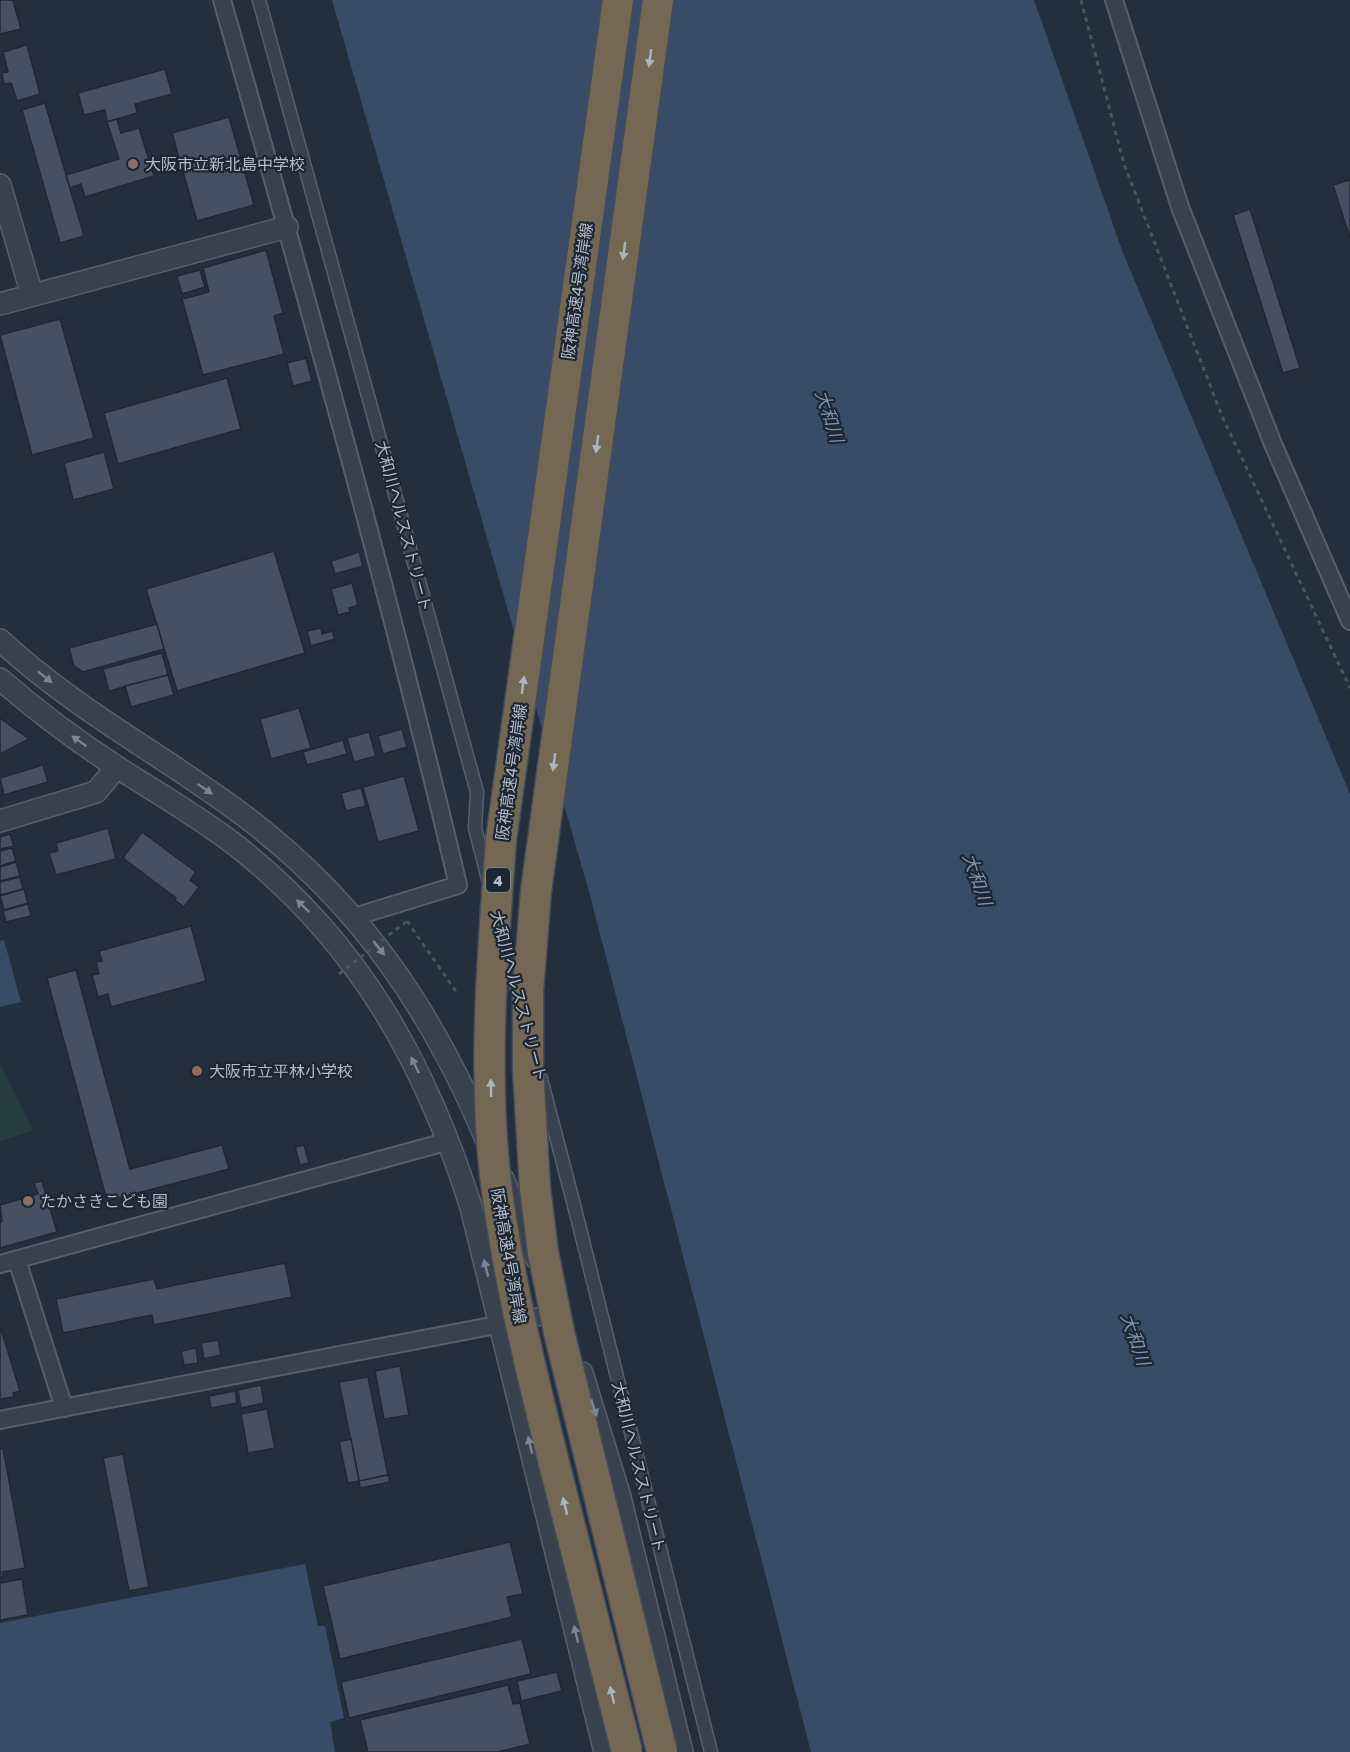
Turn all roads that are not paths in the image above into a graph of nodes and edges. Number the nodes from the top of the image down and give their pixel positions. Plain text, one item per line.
1 (222, 0) edge
2 (259, 0) edge
3 (618, 0) edge
4 (658, 0) edge
5 (1114, 0) edge
6 (0, 185) edge
7 (287, 227) junction
8 (32, 295) junction
9 (0, 304) edge
10 (1350, 621) edge
11 (0, 639) edge
12 (0, 679) edge
13 (117, 767) junction
14 (0, 821) edge
15 (354, 917) junction
16 (449, 1141) junction
17 (17, 1260) junction
18 (0, 1264) edge
19 (560, 1312) junction
20 (500, 1325) junction
21 (64, 1408) junction
22 (0, 1420) edge
23 (605, 1752) edge
24 (627, 1752) edge
25 (662, 1752) edge
26 (682, 1752) edge
27 (711, 1752) edge

1 - 7 street
2 - 27 street, 大和川ヘルスストリート
24 -> 3 highway, 阪神高速4号湾岸線 / 4, bridge
4 -> 25 highway, bridge
5 - 10 street
6 - 8 street
7 - 8 street
7 - 15 street
8 - 9 street
11 -> 15 street
13 -> 12 street
13 - 14 street
16 -> 13 street
15 -> 19 street
16 - 17 street
20 -> 16 street
17 - 18 street
17 - 21 street
19 - 20 street
19 -> 26 street
20 - 21 street
23 -> 20 street
21 - 22 street

